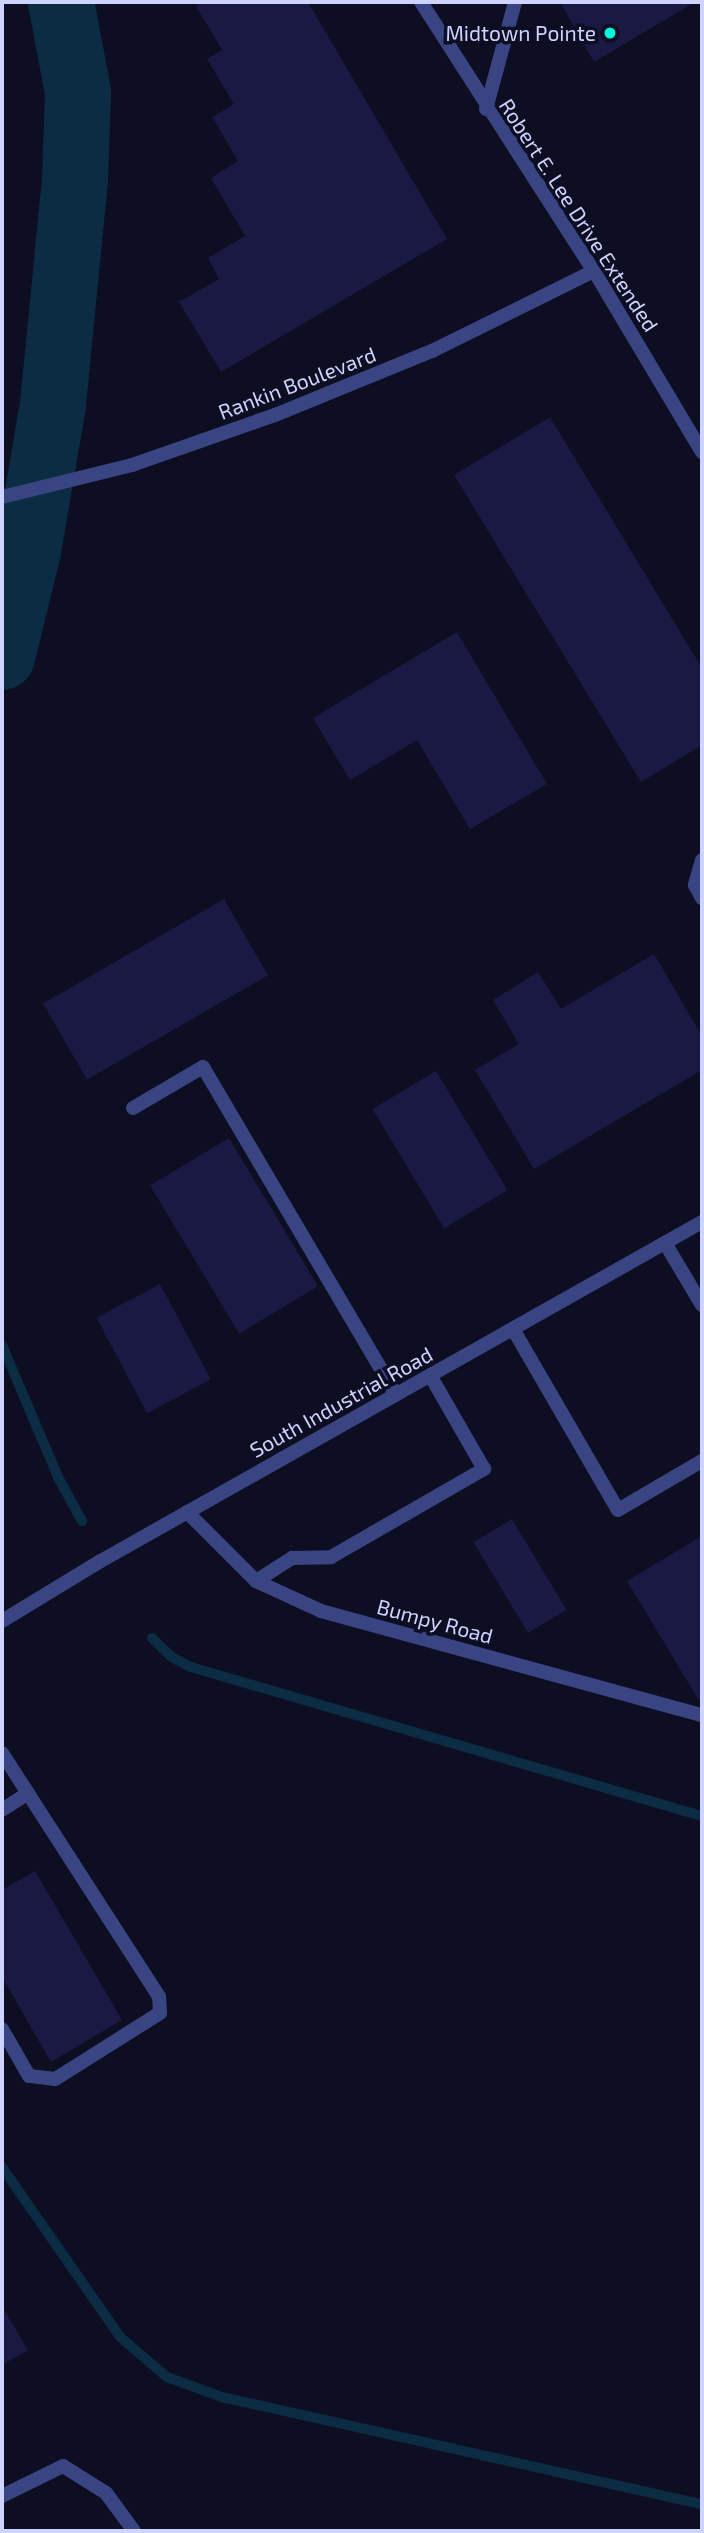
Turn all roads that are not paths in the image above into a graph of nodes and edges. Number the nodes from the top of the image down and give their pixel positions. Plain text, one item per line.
1 (421, 2) edge
2 (515, 2) edge
3 (486, 109) junction
4 (594, 271) junction
5 (702, 452) edge
6 (2, 497) edge
7 (702, 860) edge
8 (702, 898) edge
9 (133, 1108) dead end
10 (702, 1222) edge
11 (666, 1243) junction
12 (702, 1305) edge
13 (513, 1329) junction
14 (430, 1376) junction
15 (396, 1394) junction
16 (702, 1461) edge
17 (187, 1512) junction
18 (256, 1581) junction
19 (2, 1622) edge
20 (702, 1715) edge
21 (2, 1753) edge
22 (28, 1793) junction
23 (2, 1810) edge
24 (2, 2029) edge
25 (2, 2496) edge
26 (134, 2531) edge

1 - 3 street, Robert E. Lee Drive Extended
2 - 3 street
3 - 4 street, Robert E. Lee Drive Extended
4 - 5 street, Robert E. Lee Drive Extended
4 - 6 street, Rankin Boulevard
7 - 8 street
9 - 15 street
10 - 11 street, South Industrial Road
11 - 12 street
11 - 13 street, South Industrial Road
13 - 14 street, South Industrial Road
13 - 16 street
14 - 15 street, South Industrial Road
14 - 18 street
15 - 17 street, South Industrial Road
17 - 18 street, Bumpy Road
17 - 19 street, South Industrial Road
18 - 20 street, Bumpy Road
21 - 22 street
22 - 23 street
22 - 24 street
25 - 26 street

